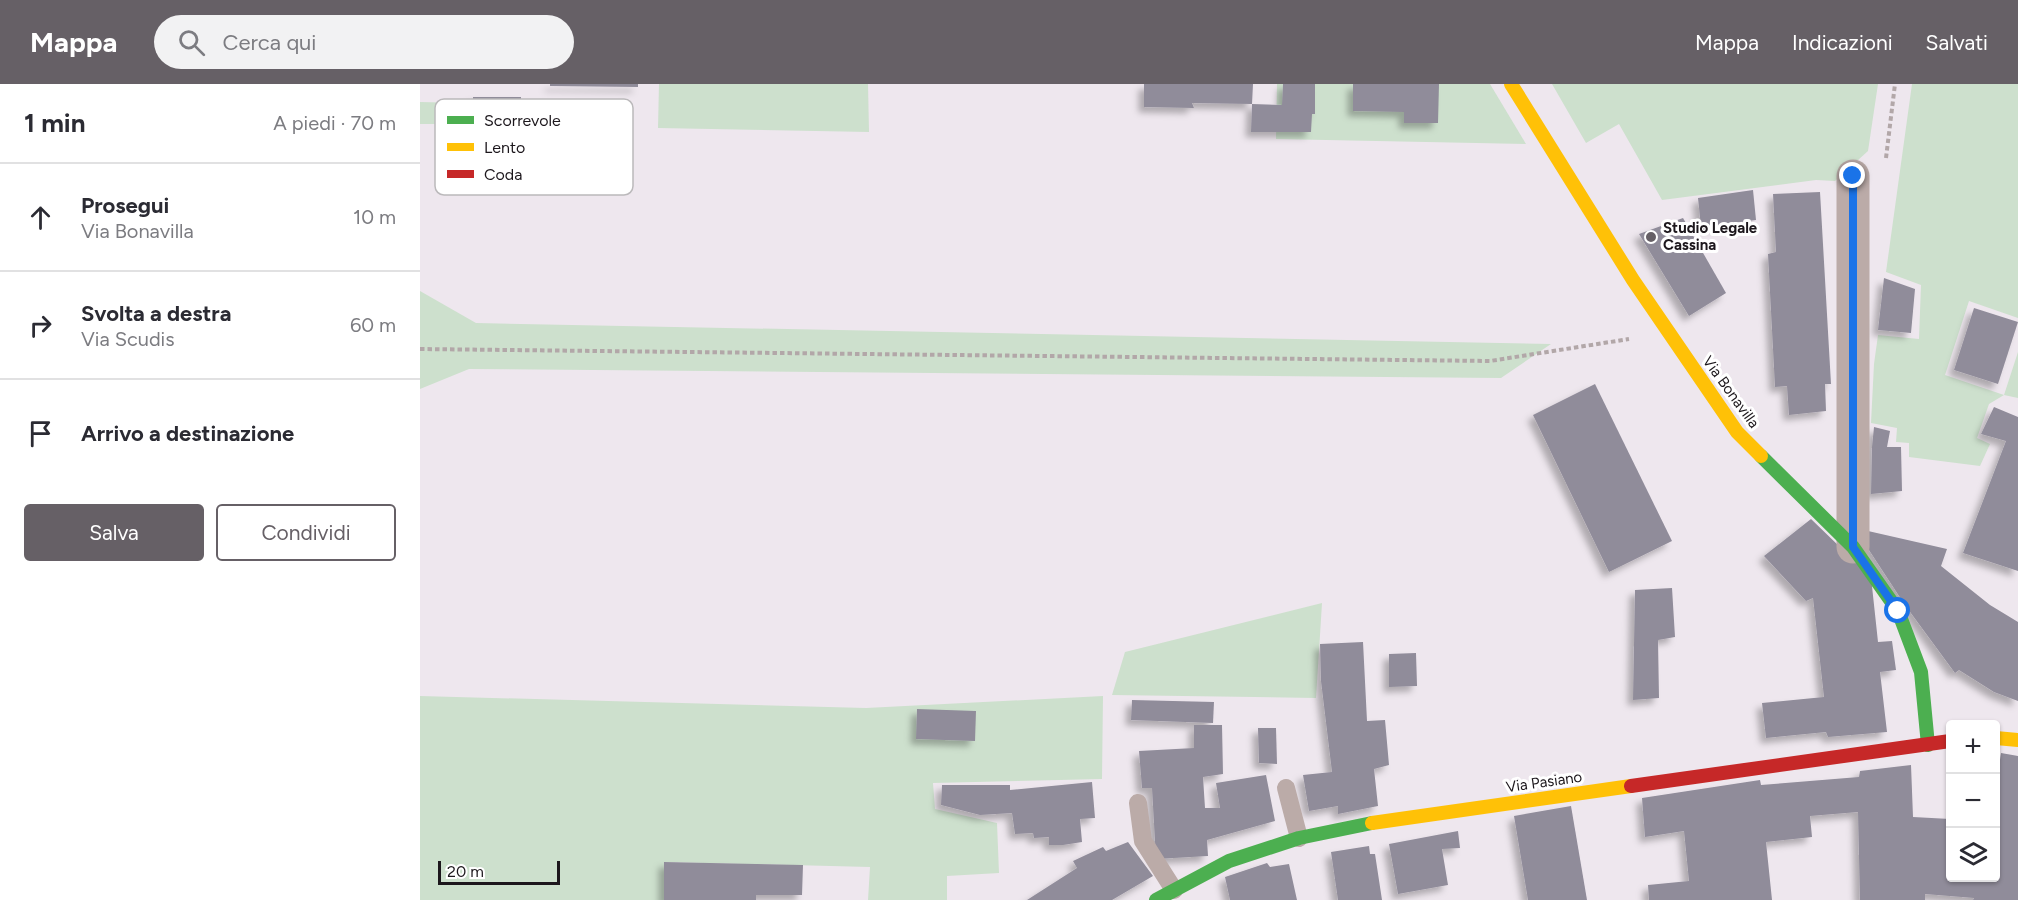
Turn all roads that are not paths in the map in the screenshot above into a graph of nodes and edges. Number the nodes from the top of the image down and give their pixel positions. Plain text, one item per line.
1 (1511, 84) edge
2 (1853, 176) dead end
3 (1853, 547) junction
4 (2000, 738) edge
5 (2018, 740) edge
6 (1946, 742) edge
7 (1928, 745) junction
8 (1286, 788) dead end
9 (1138, 803) dead end
10 (1299, 838) junction
11 (1174, 890) junction
12 (1156, 900) edge

1 - 3 street, Via Bonavilla
2 - 3 street
3 - 7 street, Via Bonavilla
4 - 5 street
6 - 7 street, Via Pasiano
7 - 10 street, Via Pasiano
8 - 10 lane
9 - 11 lane
10 - 11 street, Via Pasiano
11 - 12 street, Via Pasiano

